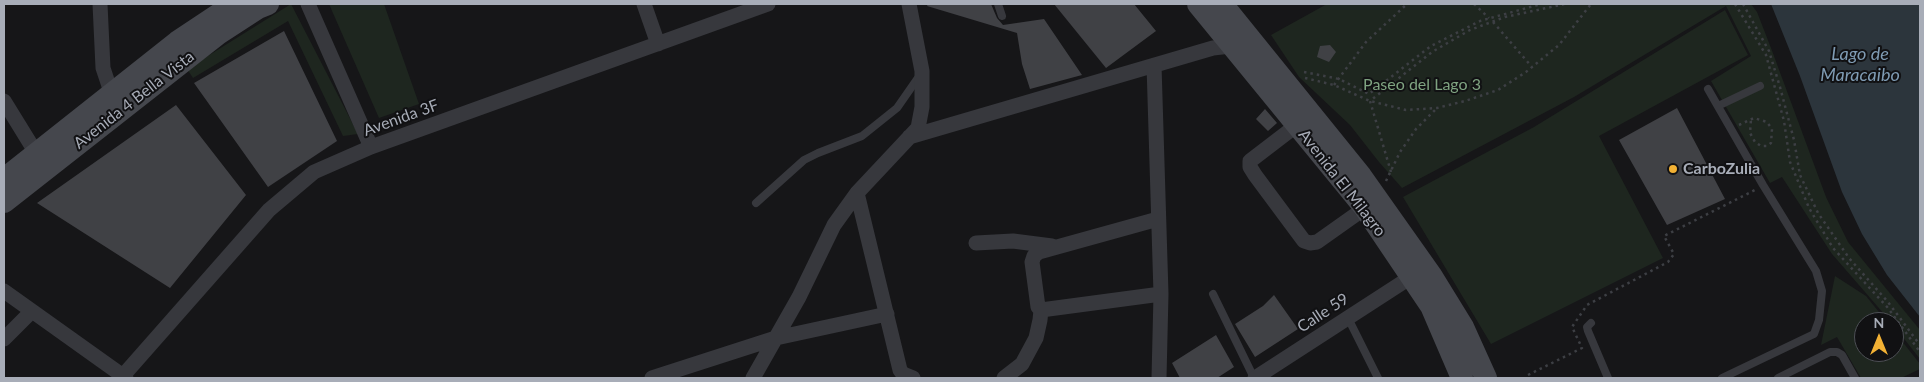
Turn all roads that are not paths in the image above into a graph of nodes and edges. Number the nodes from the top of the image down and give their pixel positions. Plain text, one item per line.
1 (100, 4) edge
2 (234, 4) edge
3 (268, 4) edge
4 (308, 4) edge
5 (644, 4) edge
6 (768, 4) edge
7 (909, 4) edge
8 (998, 4) edge
9 (1198, 4) edge
10 (1222, 4) edge
11 (1002, 16) dead end
12 (658, 44) junction
13 (1231, 46) junction
14 (1154, 65) junction
15 (922, 71) junction
16 (1760, 86) dead end
17 (1708, 89) dead end
18 (4, 101) edge
19 (117, 102) junction
20 (1718, 106) junction
21 (1297, 125) junction
22 (909, 137) junction
23 (371, 147) junction
24 (41, 161) junction
25 (4, 179) edge
26 (857, 193) junction
27 (4, 202) edge
28 (756, 203) dead end
29 (1365, 208) junction
30 (1158, 219) junction
31 (976, 243) dead end
32 (1056, 247) junction
33 (1411, 277) junction
34 (4, 291) edge
35 (1161, 294) junction
36 (1213, 294) dead end
37 (1041, 310) junction
38 (32, 311) junction
39 (887, 314) junction
40 (1348, 318) junction
41 (1591, 323) dead end
42 (776, 338) junction
43 (4, 339) edge
44 (124, 378) edge
45 (652, 378) edge
46 (753, 378) edge
47 (912, 378) edge
48 (1004, 378) edge
49 (1159, 378) edge
50 (1254, 378) edge
51 (1378, 378) edge
52 (1462, 378) edge
53 (1486, 378) edge
54 (1608, 378) edge
55 (1722, 378) edge
56 (1778, 378) edge
57 (1855, 378) edge

1 - 19 street
2 - 19 main road, Avenida 4 Bella Vista
3 - 19 main road, Avenida 4 Bella Vista
4 - 23 street
5 - 12 street
6 - 12 street, Avenida 3F
7 - 15 street
8 - 11 lane
9 - 13 main road, Avenida El Milagro
10 - 53 main road, Avenida El Milagro
12 - 23 street, Avenida 3F
13 - 14 street
13 - 21 main road, Avenida El Milagro
14 - 22 street
14 - 30 street
15 - 22 street
15 - 28 lane
16 - 20 lane
17 - 20 lane
18 - 24 street
19 - 24 main road, Avenida 4 Bella Vista
20 - 55 lane
21 - 29 main road, Avenida El Milagro
21 - 29 street
22 - 26 street
23 - 44 street, Avenida 3F
24 - 25 main road, Avenida 4 Bella Vista
24 - 27 main road, Avenida 4 Bella Vista
26 - 39 street
26 - 42 street
29 - 33 main road, Avenida El Milagro
30 - 32 street
30 - 35 street
31 - 32 street
32 - 37 street
33 - 40 street, Calle 59
33 - 52 main road, Avenida El Milagro
34 - 38 street
35 - 37 street
35 - 49 street
36 - 50 lane
37 - 48 street
38 - 43 street
38 - 44 street
39 - 42 street
39 - 47 street
40 - 50 street, Calle 59
40 - 51 lane
41 - 54 lane
42 - 45 street
42 - 46 street
56 - 57 lane

